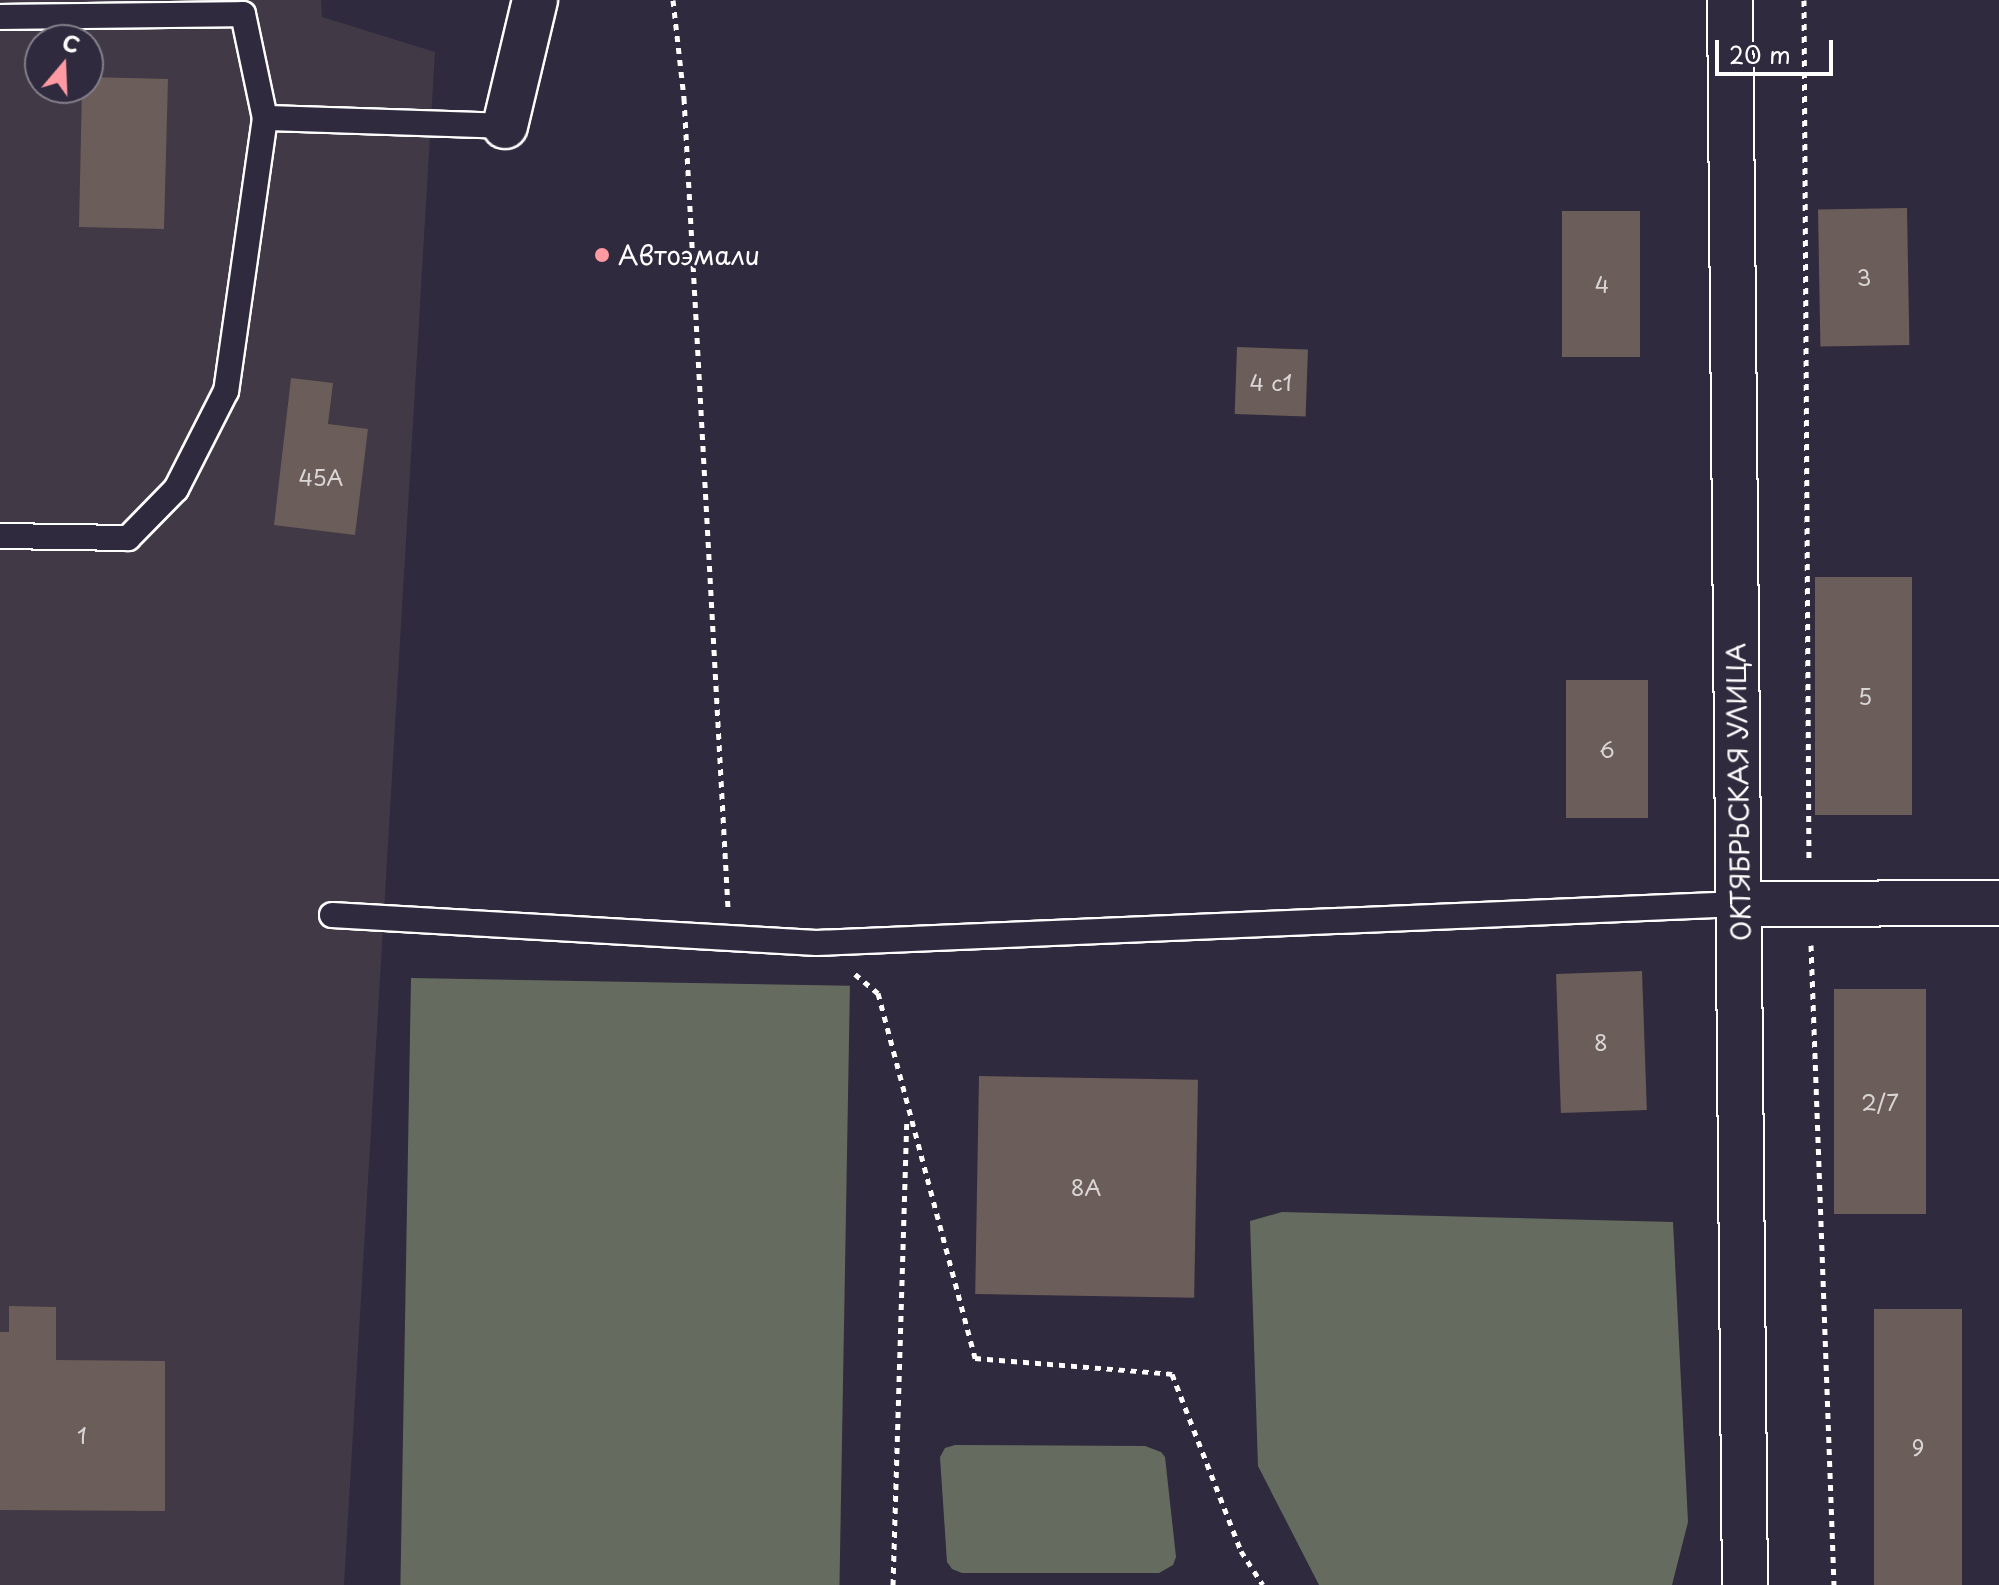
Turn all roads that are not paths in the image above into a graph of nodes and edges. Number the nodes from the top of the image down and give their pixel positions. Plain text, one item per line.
1 (535, 0) edge
2 (1730, 0) edge
3 (0, 17) edge
4 (265, 118) junction
5 (505, 126) joint
6 (0, 536) edge
7 (1999, 903) edge
8 (1739, 904) junction
9 (332, 915) dead end
10 (1745, 1585) edge

1 - 5 main road
2 - 8 main road, ОКТЯБРЬСКАЯ УЛИЦА
3 - 4 lane
4 - 5 lane
4 - 6 lane
7 - 8 main road
8 - 9 lane
8 - 10 main road, ОКТЯБРЬСКАЯ УЛИЦА

